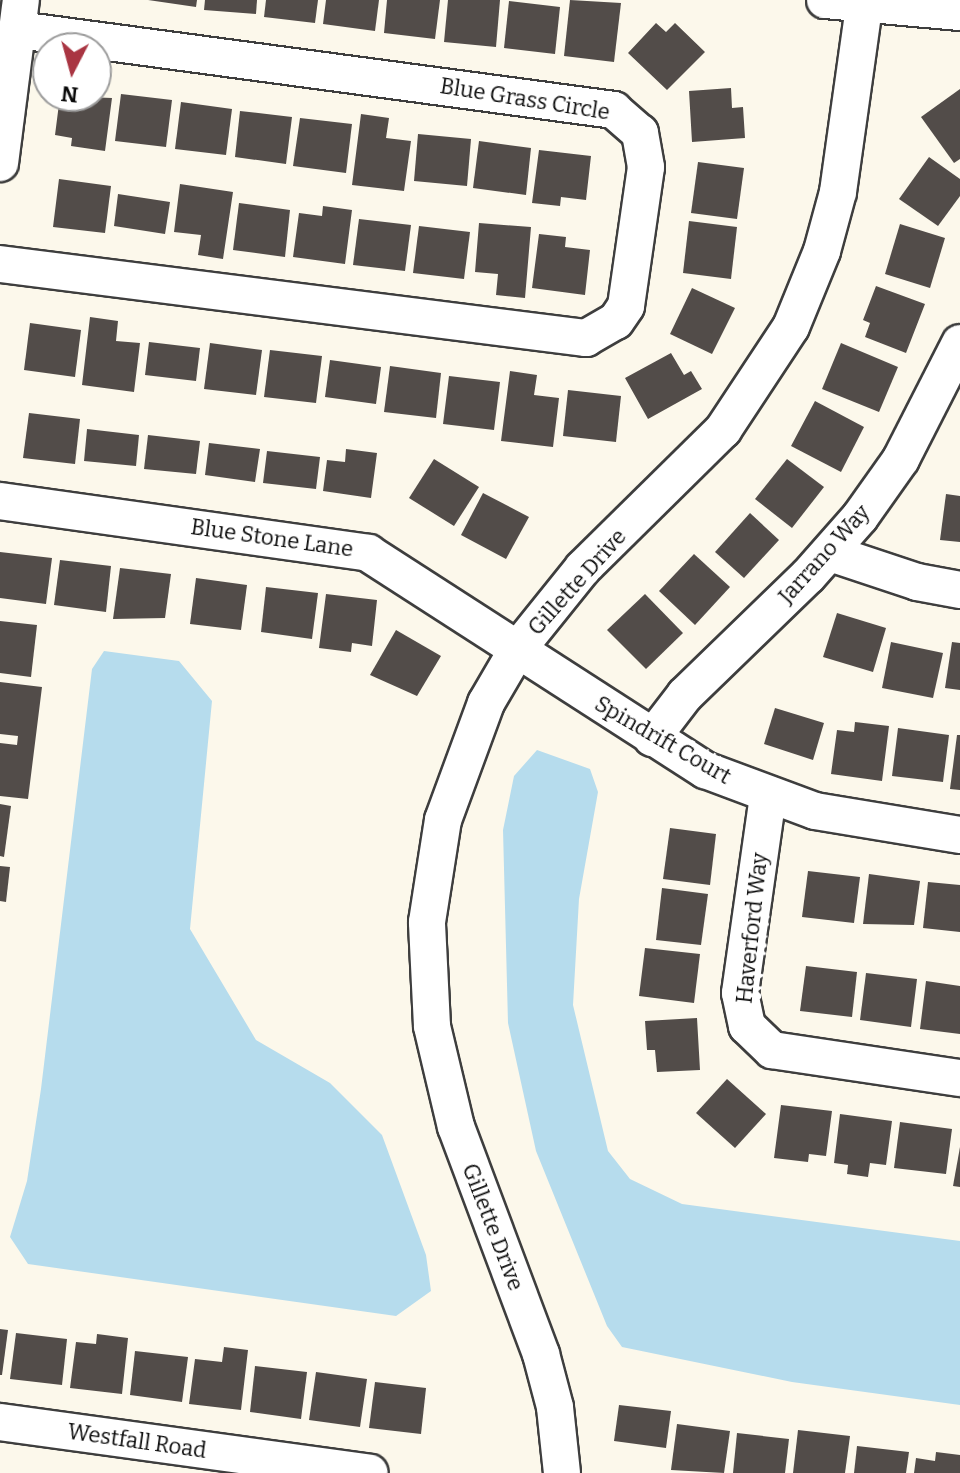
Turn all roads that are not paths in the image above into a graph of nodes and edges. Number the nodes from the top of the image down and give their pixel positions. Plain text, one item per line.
1 (825, 0) edge
2 (864, 8) junction
3 (960, 12) edge
4 (20, 15) edge
5 (0, 163) edge
6 (0, 264) edge
7 (960, 346) edge
8 (0, 501) edge
9 (830, 553) junction
10 (960, 590) edge
11 (517, 650) junction
12 (652, 738) junction
13 (768, 796) junction
14 (960, 835) edge
15 (960, 1078) edge
16 (0, 1422) edge
17 (370, 1473) edge
18 (562, 1473) edge

1 - 2 street
2 - 3 street
2 - 11 street, Gillette Drive
4 - 5 street
4 - 6 street, Blue Grass Circle
7 - 9 street, Jarrano Way
8 - 11 street, Blue Stone Lane
9 - 10 street
9 - 12 street, Jarrano Way
11 - 12 street, Spindrift Court
11 - 18 street, Gillette Drive
12 - 13 street, Spindrift Court
13 - 14 street, Spindrift Court
13 - 15 street, Haverford Way
16 - 17 street, Westfall Road

